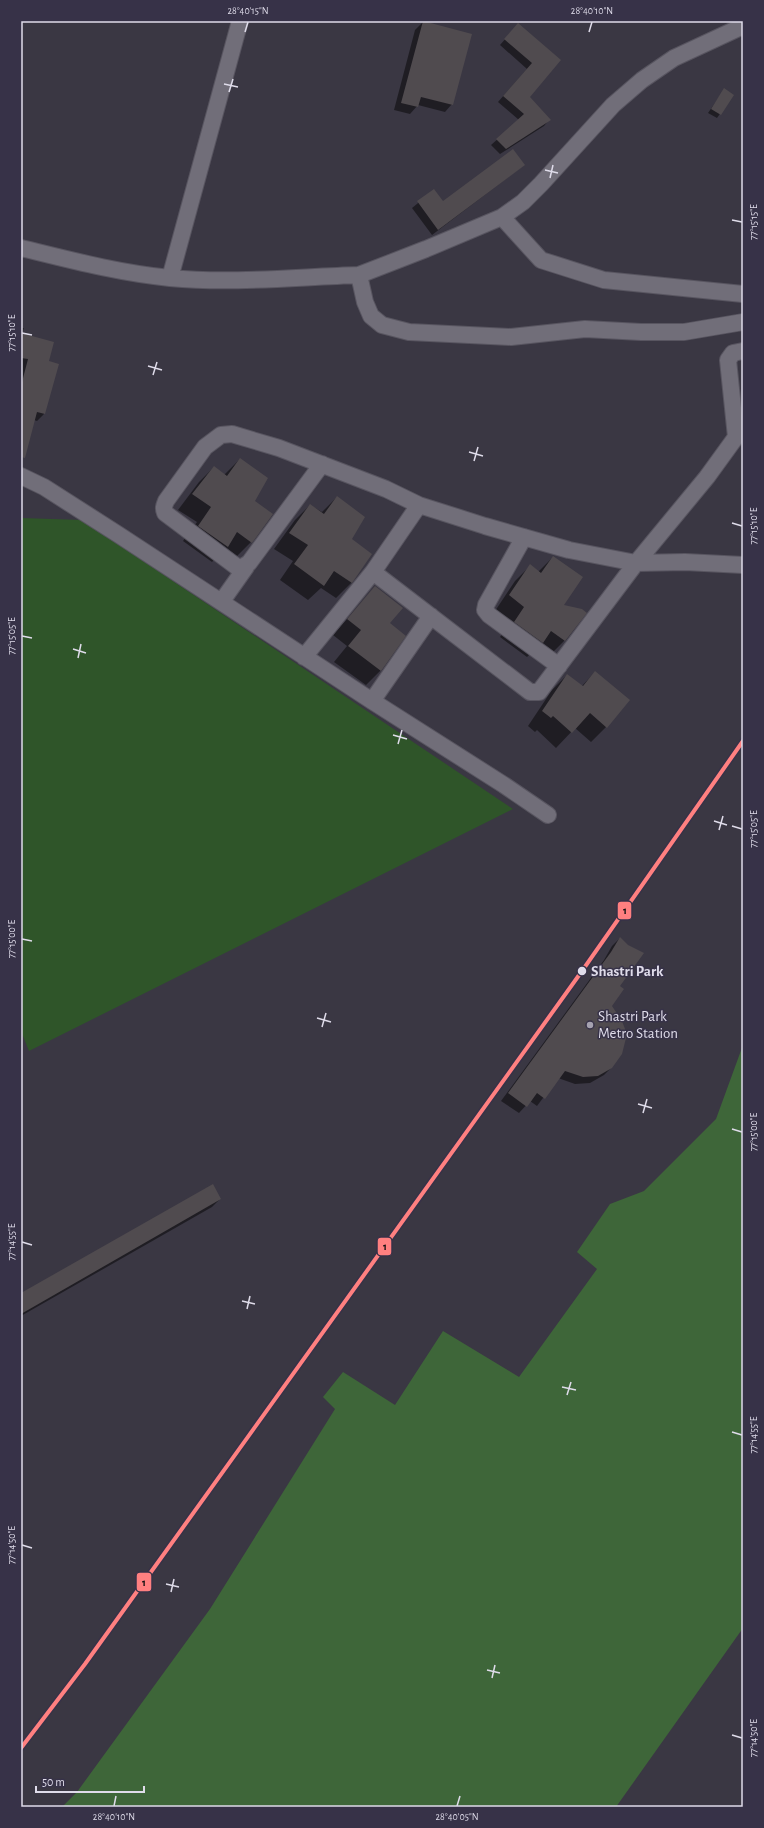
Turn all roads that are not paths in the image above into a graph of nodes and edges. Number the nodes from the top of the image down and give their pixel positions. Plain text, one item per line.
1 (240, 21) edge
2 (743, 26) edge
3 (502, 216) junction
4 (21, 248) edge
5 (358, 274) junction
6 (170, 278) junction
7 (743, 294) edge
8 (743, 322) edge
9 (743, 352) edge
10 (740, 438) edge
11 (322, 464) junction
12 (21, 476) edge
13 (419, 505) junction
14 (524, 537) junction
15 (636, 562) junction
16 (743, 564) edge
17 (246, 567) junction
18 (373, 572) junction
19 (222, 602) junction
20 (431, 616) junction
21 (304, 657) junction
22 (559, 666) junction
23 (372, 701) junction
24 (548, 815) dead end

1 - 6 street
2 - 3 street
3 - 5 street
3 - 7 street
4 - 6 street
5 - 6 street
5 - 8 street
9 - 10 street
10 - 15 street
11 - 13 street
11 - 17 street
11 - 17 street
12 - 19 street
13 - 14 street
13 - 18 street
14 - 15 street
14 - 22 street
15 - 16 street
15 - 22 street
17 - 19 street
18 - 20 street
18 - 21 street
19 - 21 street
20 - 22 street
20 - 23 street
21 - 23 street
23 - 24 street

